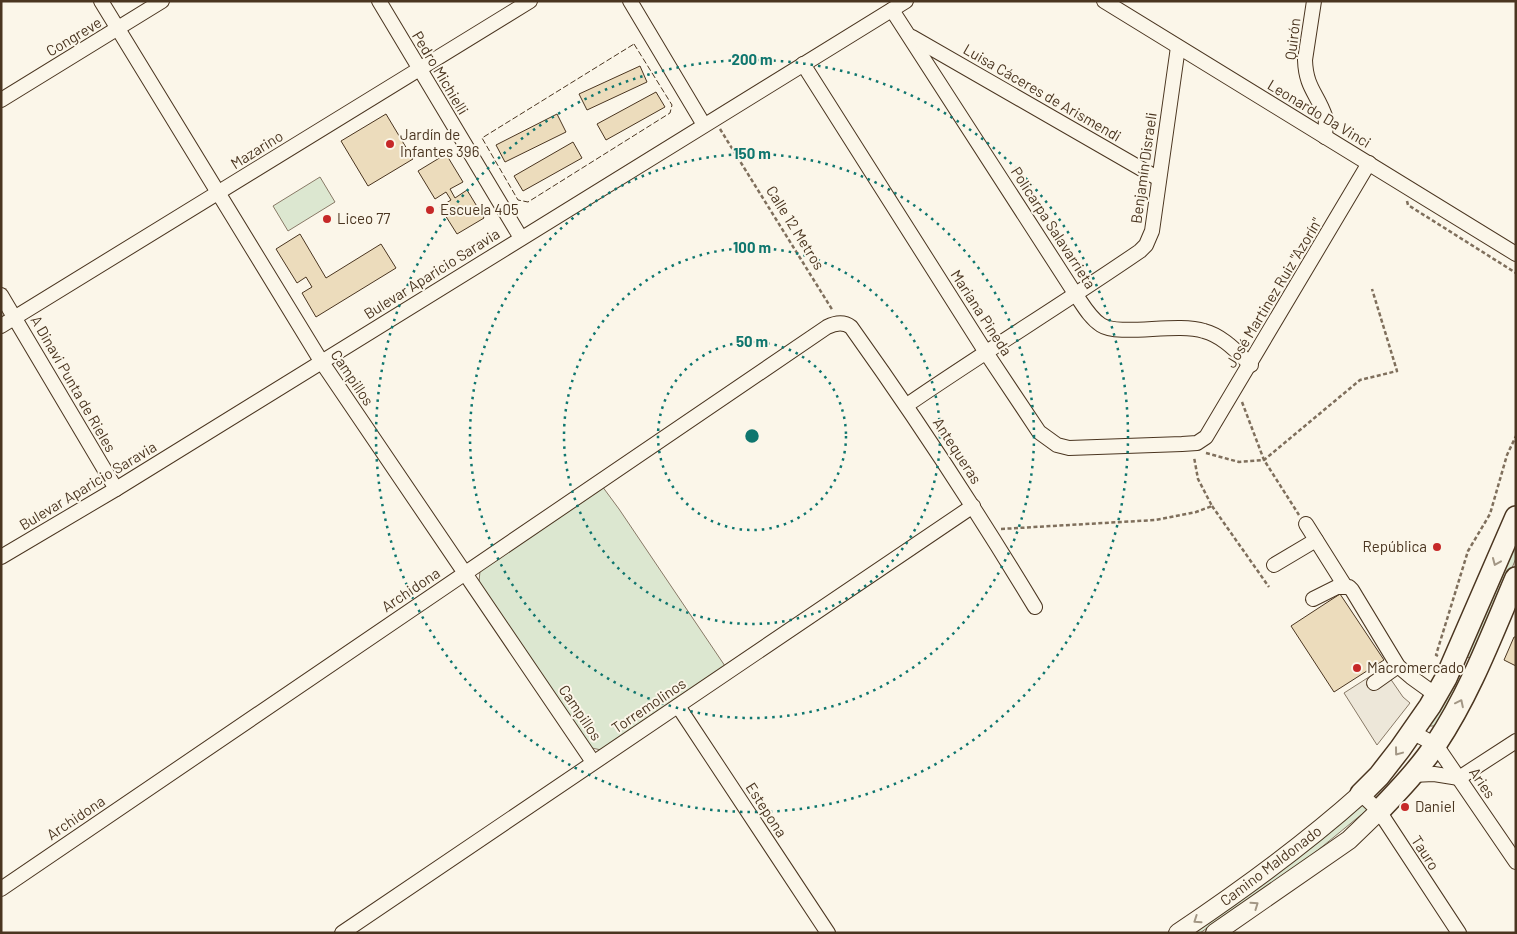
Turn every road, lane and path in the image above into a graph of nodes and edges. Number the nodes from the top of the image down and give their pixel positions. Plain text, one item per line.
1 (101, 1) edge
2 (162, 1) edge
3 (379, 1) edge
4 (530, 1) edge
5 (630, 1) edge
6 (878, 1) edge
7 (906, 1) edge
8 (1104, 1) edge
9 (1314, 1) edge
10 (888, 12) junction
11 (118, 29) junction
12 (909, 35) junction
13 (1178, 47) junction
14 (803, 64) junction
15 (419, 70) junction
16 (1, 100) edge
17 (709, 122) junction
18 (1325, 137) junction
19 (1369, 164) junction
20 (1159, 179) junction
21 (218, 192) junction
22 (521, 238) junction
23 (1516, 254) edge
24 (1372, 289) dead end
25 (1, 295) edge
26 (1076, 295) junction
27 (15, 317) junction
28 (841, 323) junction
29 (1, 326) edge
30 (986, 351) junction
31 (321, 361) junction
32 (1251, 365) junction
33 (1237, 388) junction
34 (906, 405) junction
35 (1516, 436) edge
36 (1206, 437) joint
37 (1197, 448) junction
38 (1264, 460) junction
39 (116, 489) junction
40 (973, 506) junction
41 (1212, 506) junction
42 (1516, 517) edge
43 (1306, 524) joint
44 (990, 533) junction
45 (1316, 540) junction
46 (1, 557) edge
47 (1274, 565) dead end
48 (465, 573) junction
49 (1516, 578) edge
50 (1345, 586) junction
51 (1269, 587) dead end
52 (1313, 599) dead end
53 (1035, 607) dead end
54 (1453, 662) junction
55 (1398, 666) junction
56 (1475, 673) junction
57 (1374, 683) dead end
58 (1436, 695) junction
59 (678, 706) junction
60 (1412, 732) junction
61 (1516, 741) edge
62 (1436, 745) junction
63 (593, 762) junction
64 (1412, 775) junction
65 (1459, 778) junction
66 (1361, 794) junction
67 (1379, 811) junction
68 (1516, 862) edge
69 (1, 889) edge
70 (342, 933) edge
71 (828, 933) edge
72 (1178, 933) edge
73 (1215, 933) edge
74 (1459, 933) edge

1 - 11 street, Campillos
2 - 11 street, Congreve
3 - 15 street, Pedro Michielli
4 - 15 street, Mazarino
5 - 17 street
6 - 10 street, Policarpa Salavarrieta
7 - 10 street, Bulevar Aparicio Saravia
8 - 13 street, Leonardo Da Vinci
9 - 18 street, Quirón
10 - 12 street, Policarpa Salavarrieta
10 - 14 street, Bulevar Aparicio Saravia
11 - 16 street, Congreve
11 - 21 street, Campillos
12 - 20 street, Luisa Cáceres de Arismendi
12 - 26 street, Policarpa Salavarrieta
13 - 18 street, Leonardo Da Vinci
13 - 20 street, Benjamín Disraeli
14 - 17 street, Bulevar Aparicio Saravia
14 - 30 street, Mariana Pineda
15 - 21 street, Mazarino
15 - 22 street, Pedro Michielli
17 - 22 street, Bulevar Aparicio Saravia
17 - 28 path, Calle 12 Metros
18 - 19 street, Leonardo Da Vinci
19 - 23 street, Leonardo Da Vinci
19 - 32 street, José Martinez Ruiz "Azorín"
20 - 26 street, Benjamín Disraeli
21 - 27 street, Mazarino
21 - 31 street, Campillos
22 - 31 street, Bulevar Aparicio Saravia
24 - 38 path
25 - 27 street, A Dinavi Punta de Rieles
26 - 30 street, Benjamín Disraeli
26 - 32 street, Policarpa Salavarrieta
27 - 29 street, Mazarino
27 - 39 street, A Dinavi Punta de Rieles
28 - 34 street, Antequeras
28 - 48 street, Archidona
30 - 34 street, Benjamín Disraeli
30 - 37 street, Mariana Pineda
31 - 39 street, Bulevar Aparicio Saravia
31 - 48 street, Campillos
32 - 33 street, José Martinez Ruiz "Azorín"
33 - 36 street, José Martinez Ruiz "Azorín"
33 - 38 path
34 - 40 street, Antequeras
35 - 54 path
36 - 37 street, Mariana Pineda
37 - 38 path
37 - 41 path
38 - 43 path
39 - 46 street, Bulevar Aparicio Saravia
40 - 44 street, Antequeras
40 - 59 street, Torremolinos
41 - 44 path
41 - 51 path
42 -> 54 highway
43 - 45 street
44 - 53 street, Antequeras
45 - 47 street
45 - 50 street
48 - 63 street, Campillos
48 - 69 street, Archidona
49 - 56 highway
50 - 52 street
50 - 55 street
54 - 56 street
54 - 58 highway
55 - 57 street
55 - 58 street
62 -> 56 highway
58 - 60 highway
59 - 63 street, Torremolinos
59 - 71 street, Estepona
60 - 62 street, Aries
60 -> 66 highway
61 - 65 street
62 - 64 highway
62 - 65 street, Aries
63 - 70 street, Torremolinos
64 - 65 street
64 - 67 highway
65 - 68 street, Aries
66 - 67 street, Tauro
66 -> 72 main road, Camino Maldonado
73 -> 67 main road, Camino Maldonado
67 - 74 street, Tauro

